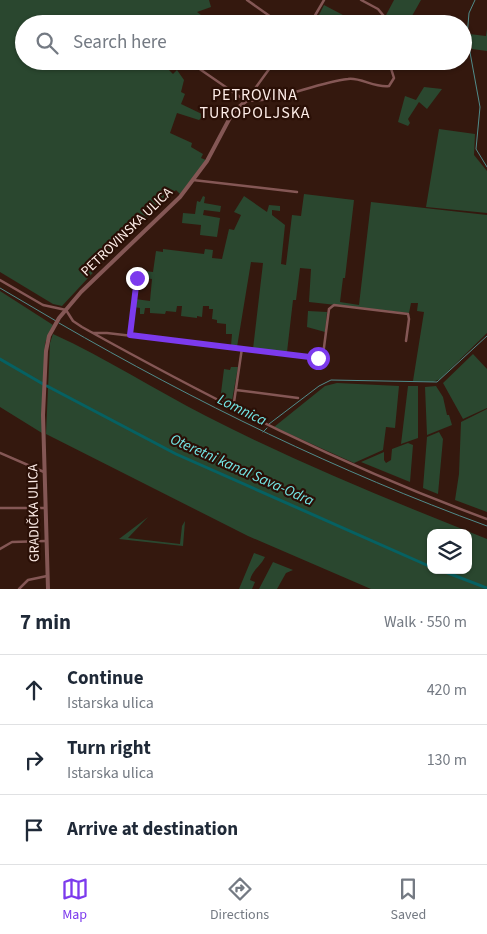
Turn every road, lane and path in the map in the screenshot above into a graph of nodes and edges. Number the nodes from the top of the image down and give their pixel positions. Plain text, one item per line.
1 (247, 0) edge
2 (324, 0) edge
3 (361, 0) edge
4 (268, 15) edge
5 (315, 15) edge
6 (383, 15) edge
7 (201, 70) edge
8 (268, 70) edge
9 (392, 70) edge
10 (246, 101) junction
11 (193, 180) junction
12 (297, 192) dead end
13 (137, 278) dead end
14 (0, 280) edge
15 (66, 310) junction
16 (53, 328) joint
17 (93, 333) junction
18 (130, 335) junction
19 (406, 341) dead end
20 (242, 348) junction
21 (236, 390) junction
22 (298, 398) dead end
23 (233, 409) junction
24 (0, 454) edge
25 (44, 472) junction
26 (0, 508) edge
27 (45, 508) junction
28 (487, 519) edge
29 (46, 542) junction
30 (0, 549) edge
31 (47, 576) junction
32 (19, 589) edge
33 (48, 589) edge

1 - 4 street
2 - 5 street
3 - 6 street
7 - 10 street
8 - 10 street, PETROVINSKA ULICA
9 - 10 street
10 - 11 street, PETROVINSKA ULICA
11 - 12 street
11 - 15 street, PETROVINSKA ULICA
13 - 18 street
14 - 15 street
15 - 16 street, PETROVINSKA ULICA
15 - 17 street
16 - 25 street, GRADIČKA ULICA
17 - 18 street
17 - 23 street
18 - 20 street
19 - 20 street
20 - 21 street
21 - 22 street
21 - 23 street
23 - 28 street
24 - 25 street
25 - 27 street, GRADIČKA ULICA
26 - 27 street
27 - 29 street, GRADIČKA ULICA
29 - 30 street
29 - 31 street, GRADIČKA ULICA
31 - 32 street
31 - 33 street, GRADIČKA ULICA

